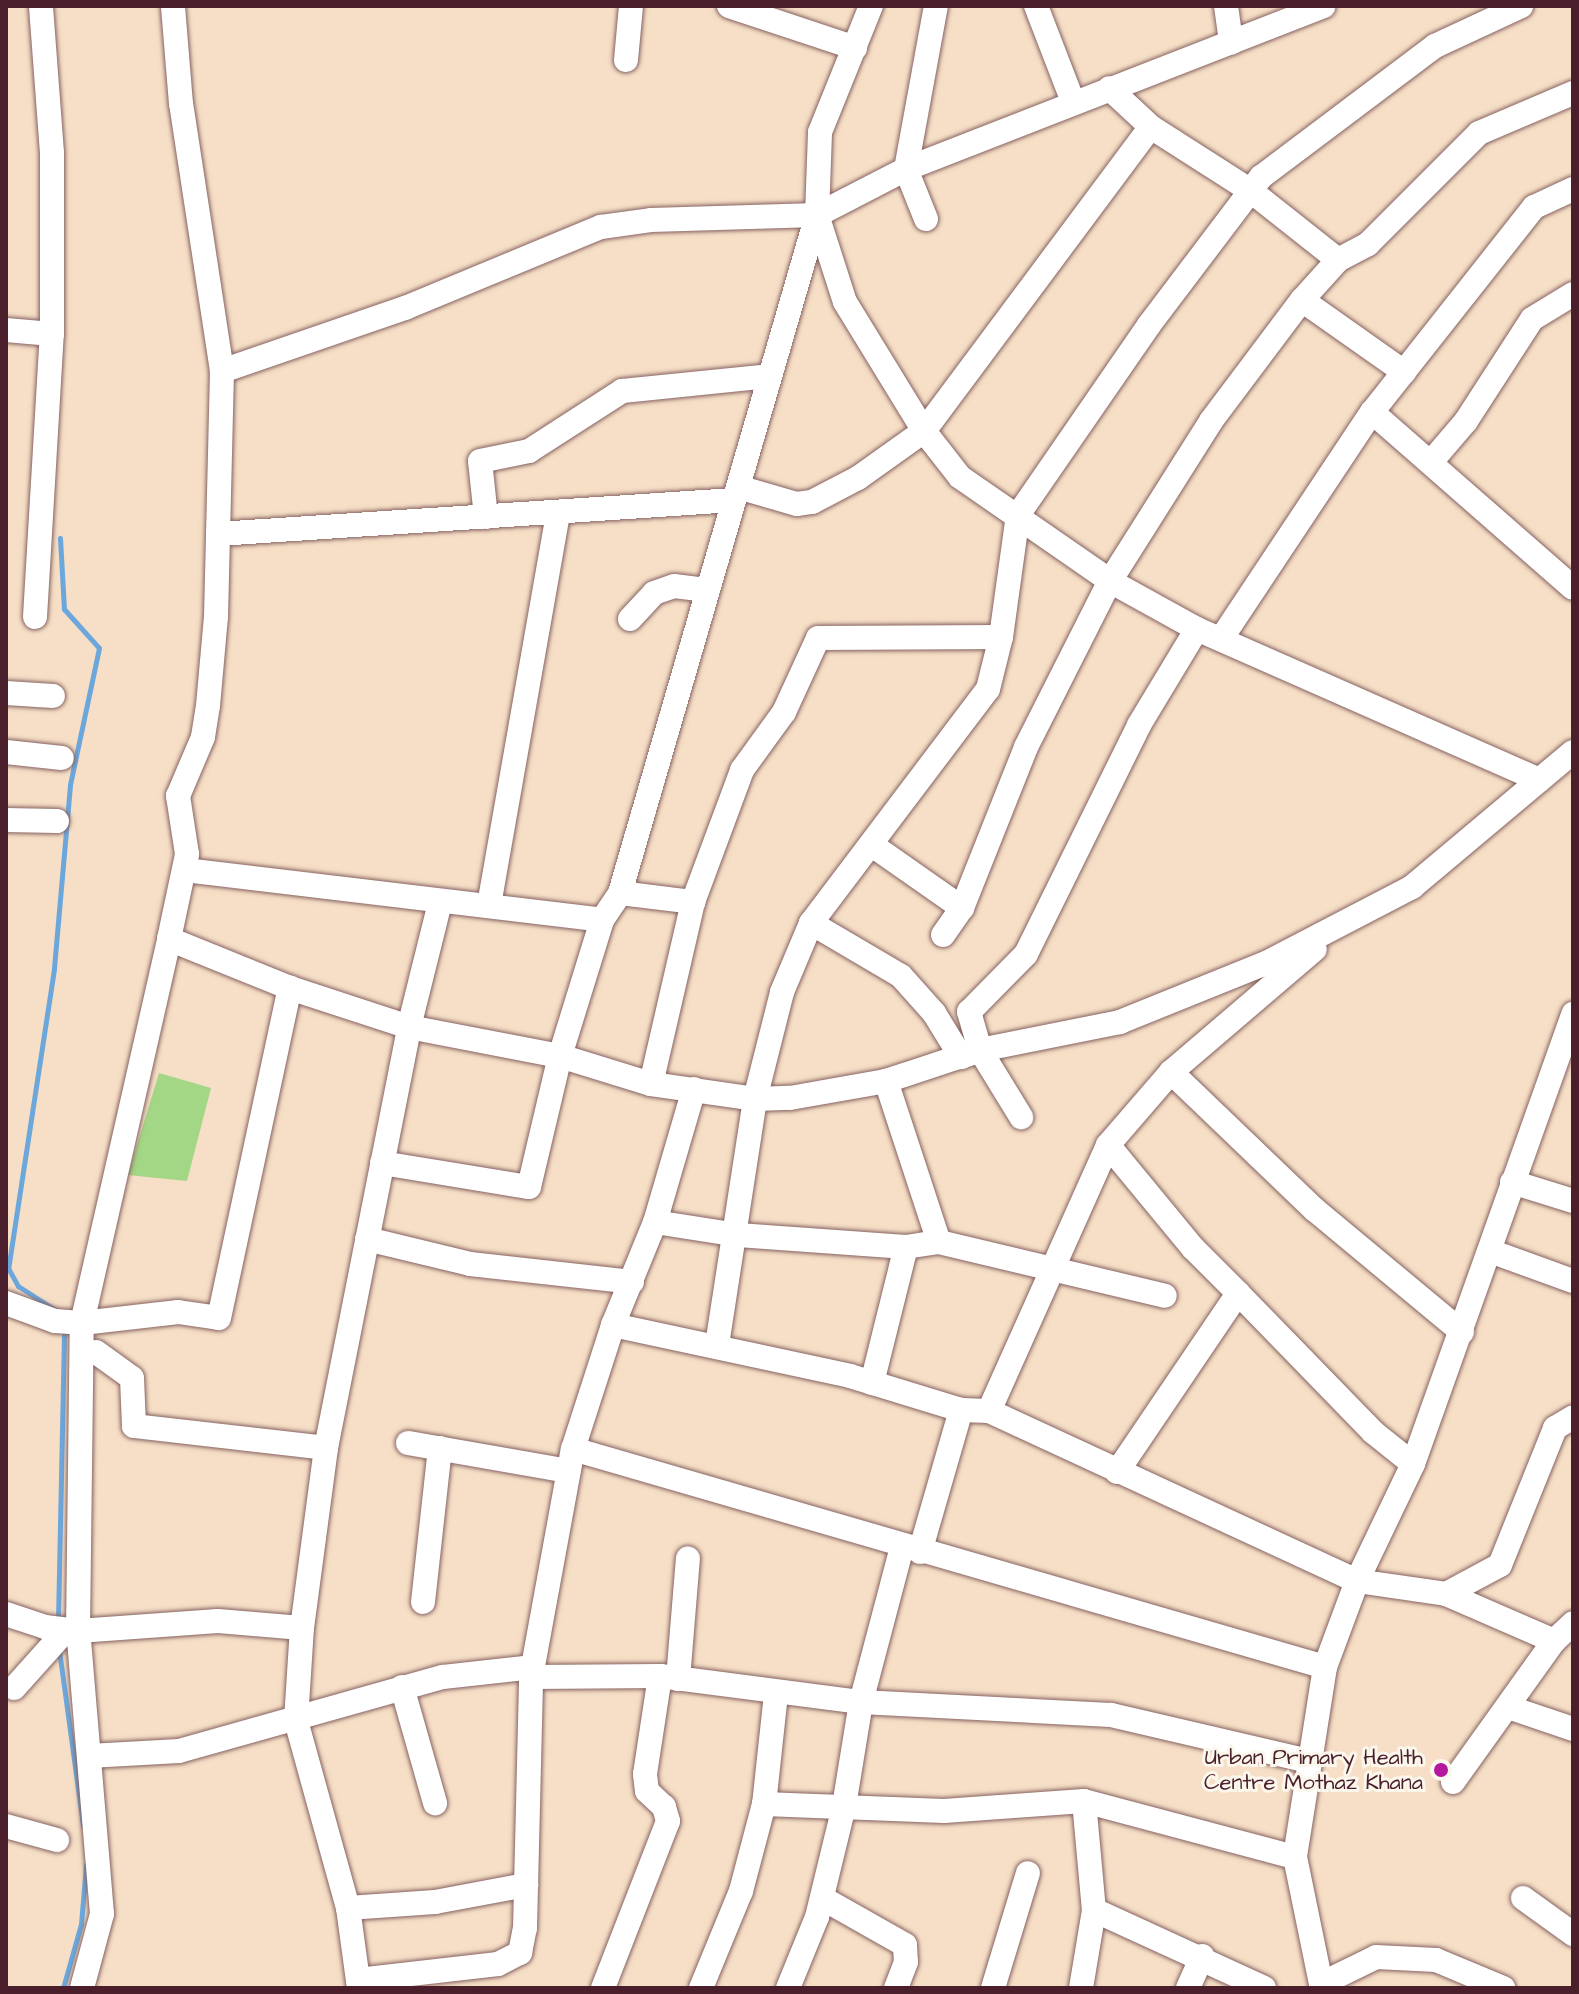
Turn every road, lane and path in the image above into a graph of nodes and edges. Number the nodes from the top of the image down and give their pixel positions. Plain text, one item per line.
1 (41, 6) edge
2 (173, 6) edge
3 (631, 6) edge
4 (729, 6) edge
5 (871, 6) edge
6 (936, 6) edge
7 (1036, 6) edge
8 (1226, 6) edge
9 (1323, 6) edge
10 (1521, 6) edge
11 (1231, 43) junction
12 (855, 48) junction
13 (626, 60) dead end
14 (1109, 88) junction
15 (1573, 93) edge
16 (1073, 102) junction
17 (1151, 127) junction
18 (906, 169) junction
19 (1573, 189) edge
20 (1251, 191) junction
21 (817, 215) junction
22 (926, 219) dead end
23 (1338, 260) junction
24 (1573, 294) edge
25 (1302, 300) junction
26 (6, 330) edge
27 (52, 334) junction
28 (222, 371) junction
29 (1404, 372) junction
30 (769, 376) junction
31 (1372, 412) junction
32 (924, 431) junction
33 (1431, 462) junction
34 (736, 494) junction
35 (558, 513) junction
36 (1018, 515) junction
37 (486, 517) junction
38 (218, 534) junction
39 (1110, 581) junction
40 (1573, 588) edge
41 (708, 590) junction
42 (35, 617) dead end
43 (630, 619) dead end
44 (1197, 629) junction
45 (1001, 637) junction
46 (1221, 639) junction
47 (6, 693) edge
48 (53, 696) dead end
49 (6, 752) edge
50 (1573, 752) edge
51 (62, 758) dead end
52 (1539, 780) junction
53 (6, 820) edge
54 (57, 821) dead end
55 (872, 845) junction
56 (185, 870) junction
57 (620, 893) junction
58 (693, 902) junction
59 (440, 903) junction
60 (489, 905) junction
61 (962, 908) junction
62 (602, 920) junction
63 (811, 923) junction
64 (1337, 930) junction
65 (943, 935) dead end
66 (169, 939) junction
67 (290, 988) junction
68 (1573, 1014) edge
69 (409, 1027) junction
70 (970, 1054) junction
71 (560, 1056) junction
72 (1171, 1072) junction
73 (886, 1081) junction
74 (651, 1084) junction
75 (694, 1089) junction
76 (755, 1099) junction
77 (1021, 1117) dead end
78 (1108, 1145) junction
79 (382, 1163) junction
80 (1512, 1182) junction
81 (1573, 1201) edge
82 (655, 1222) junction
83 (738, 1235) junction
84 (367, 1239) junction
85 (939, 1242) junction
86 (906, 1247) junction
87 (1490, 1251) junction
88 (1052, 1272) junction
89 (1573, 1281) edge
90 (632, 1282) junction
91 (1238, 1293) junction
92 (1165, 1296) dead end
93 (6, 1303) edge
94 (70, 1322) junction
95 (613, 1325) junction
96 (1462, 1332) junction
97 (717, 1345) junction
98 (96, 1352) dead end
99 (872, 1383) junction
100 (961, 1410) junction
101 (989, 1411) junction
102 (1573, 1417) edge
103 (408, 1443) dead end
104 (326, 1448) junction
105 (440, 1448) junction
106 (571, 1460) junction
107 (1413, 1464) junction
108 (1117, 1472) junction
109 (911, 1550) junction
110 (688, 1558) dead end
111 (1357, 1581) junction
112 (1446, 1594) junction
113 (423, 1602) dead end
114 (6, 1614) edge
115 (1573, 1623) edge
116 (302, 1628) junction
117 (63, 1629) junction
118 (1554, 1641) junction
119 (1325, 1667) junction
120 (532, 1672) junction
121 (669, 1677) junction
122 (402, 1687) junction
123 (14, 1688) dead end
124 (776, 1694) junction
125 (861, 1702) junction
126 (1508, 1707) junction
127 (296, 1720) junction
128 (1573, 1729) edge
129 (89, 1756) junction
130 (1309, 1761) junction
131 (1453, 1782) dead end
132 (1084, 1801) junction
133 (435, 1803) dead end
134 (764, 1804) junction
135 (844, 1806) junction
136 (6, 1826) edge
137 (57, 1840) dead end
138 (1295, 1857) junction
139 (1028, 1873) dead end
140 (526, 1885) junction
141 (822, 1898) junction
142 (1523, 1898) dead end
143 (348, 1908) junction
144 (1094, 1910) junction
145 (1573, 1934) edge
146 (1202, 1956) junction
147 (358, 1984) edge
148 (1322, 1986) edge
149 (82, 1988) edge
150 (603, 1988) edge
151 (701, 1988) edge
152 (788, 1988) edge
153 (896, 1988) edge
154 (993, 1988) edge
155 (1081, 1988) edge
156 (1188, 1988) edge
157 (1264, 1988) edge
158 (1503, 1988) edge

1 - 27 street
2 - 28 street
3 - 13 street
4 - 12 street
5 - 12 street
6 - 18 street
7 - 16 street
8 - 11 street
9 - 11 street
10 - 20 street
11 - 14 street
12 - 21 street
14 - 16 street
14 - 17 street
15 - 23 street
16 - 18 street
17 - 20 street
17 - 32 street
18 - 21 street
18 - 22 street
19 - 29 street
20 - 23 street
20 - 36 street
21 - 28 street
21 - 30 street
21 - 32 street
23 - 25 street
24 - 33 street
25 - 29 street
25 - 39 street
26 - 27 street
27 - 42 street
28 - 38 street
29 - 31 street
30 - 34 street
30 - 37 street
31 - 33 street
31 - 46 street
32 - 34 street
32 - 36 street
33 - 40 street
34 - 35 street
34 - 41 street
35 - 37 street
35 - 60 street
36 - 39 street
36 - 45 street
37 - 38 street
38 - 56 street
39 - 44 street
39 - 61 street
41 - 43 street
41 - 57 street
44 - 46 street
44 - 70 street
45 - 55 street
45 - 58 street
46 - 52 street
47 - 48 street
49 - 51 street
50 - 52 street
52 - 64 street
53 - 54 street
55 - 61 street
55 - 63 street
56 - 59 street
56 - 66 street
57 - 58 street
57 - 62 street
58 - 74 street
59 - 60 street
59 - 69 street
60 - 62 street
61 - 65 street
62 - 71 street
63 - 70 street
63 - 76 street
64 - 70 street
64 - 72 street
66 - 67 street
66 - 94 street
67 - 69 street
67 - 94 street
68 - 80 street
69 - 71 street
69 - 79 street
70 - 73 street
70 - 77 street
71 - 74 street
71 - 79 street
72 - 78 street
72 - 96 street
73 - 76 street
73 - 85 street
74 - 75 street
75 - 76 street
75 - 82 street
76 - 83 street
78 - 88 street
78 - 91 street
79 - 84 street
80 - 81 street
80 - 87 street
82 - 83 street
82 - 90 street
83 - 86 street
83 - 97 street
84 - 90 street
84 - 104 street
85 - 86 street
85 - 88 street
86 - 99 street
87 - 89 street
87 - 96 street
88 - 92 street
88 - 101 street
90 - 95 street
91 - 107 street
91 - 108 street
93 - 94 street
94 - 117 street
95 - 97 street
95 - 106 street
96 - 107 street
97 - 99 street
98 - 104 street
99 - 100 street
100 - 101 street
100 - 109 street
101 - 108 street
102 - 112 street
103 - 105 street
104 - 116 street
105 - 106 street
105 - 113 street
106 - 109 street
106 - 120 street
107 - 111 street
108 - 111 street
109 - 119 street
109 - 125 street
110 - 121 street
111 - 112 street
111 - 119 street
112 - 118 street
114 - 117 street
115 - 118 street
116 - 117 street
116 - 127 street
117 - 123 street
117 - 129 street
118 - 126 street
119 - 130 street
120 - 121 street
120 - 122 street
120 - 140 street
121 - 124 street
121 - 150 street
122 - 127 street
122 - 133 street
124 - 125 street
124 - 134 street
125 - 130 street
125 - 135 street
126 - 128 street
126 - 131 street
127 - 129 street
127 - 143 street
129 - 149 street
130 - 138 street
132 - 135 street
132 - 138 street
132 - 144 street
134 - 135 street
134 - 151 street
135 - 141 street
136 - 137 street
138 - 148 street
139 - 154 street
140 - 143 street
140 - 147 street
141 - 152 street
141 - 153 street
142 - 145 street
143 - 147 street
144 - 146 street
144 - 155 street
146 - 156 street
146 - 157 street
148 - 158 street

